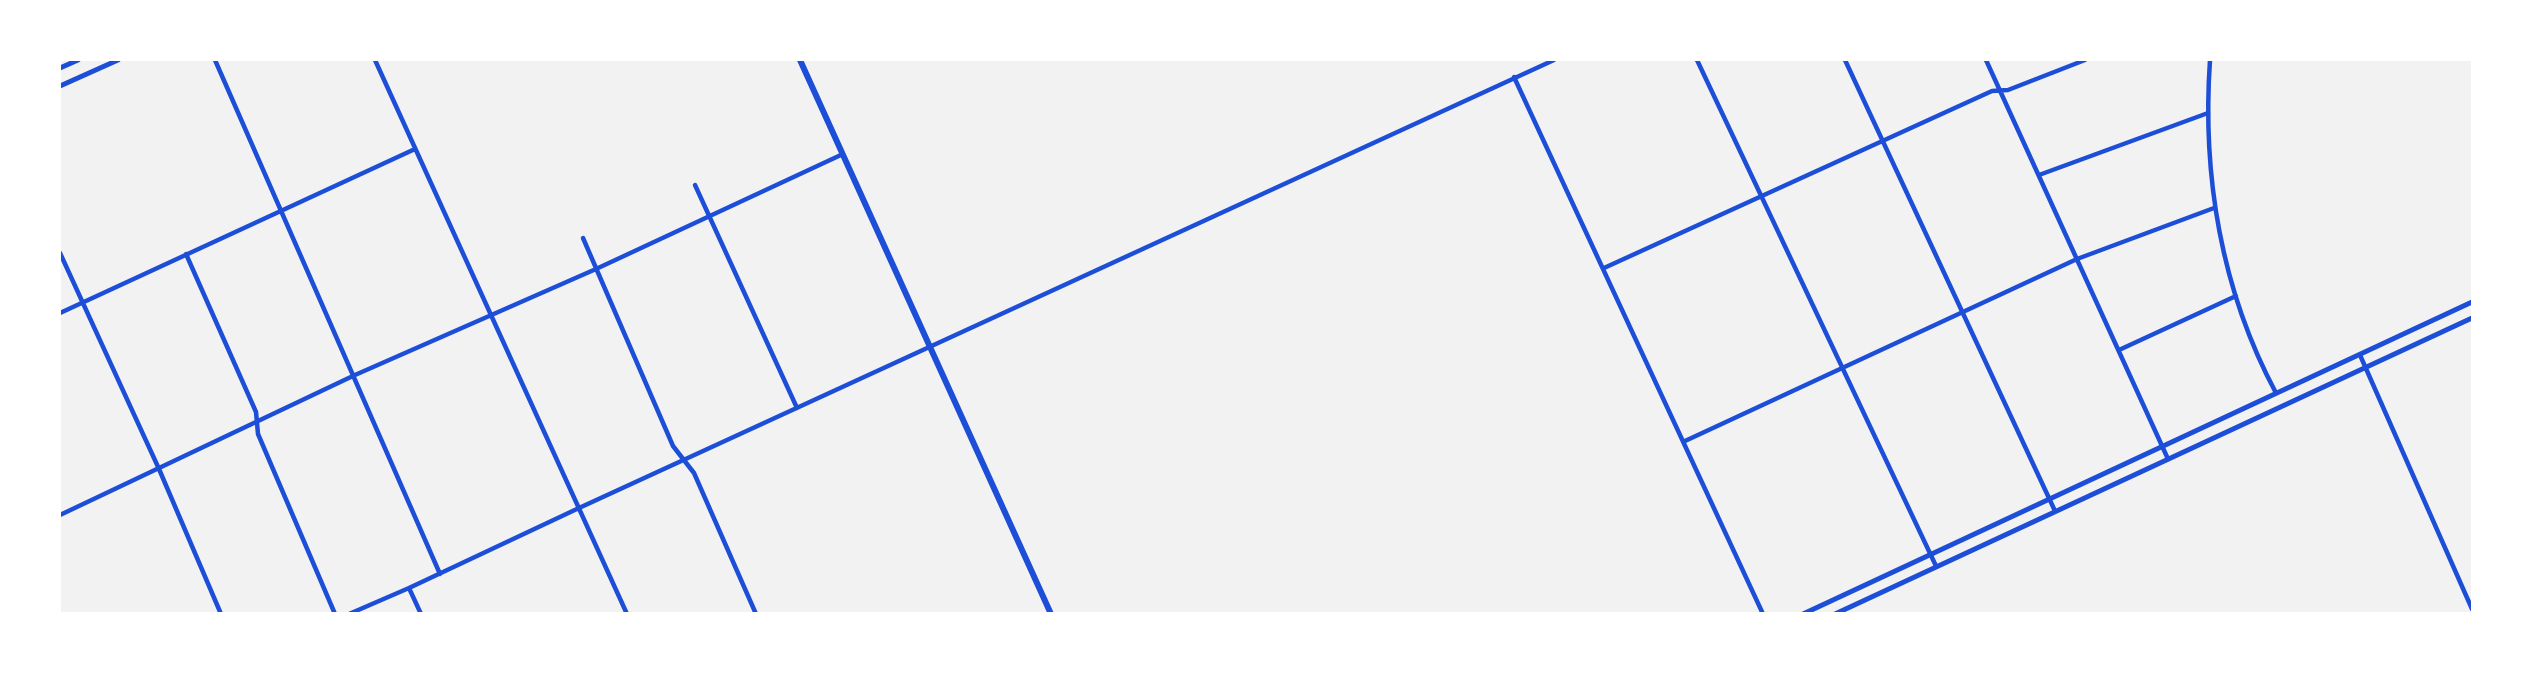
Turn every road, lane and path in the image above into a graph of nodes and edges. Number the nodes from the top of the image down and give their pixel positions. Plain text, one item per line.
1 (78, 60) edge
2 (118, 60) edge
3 (215, 60) edge
4 (374, 60) edge
5 (800, 60) edge
6 (1554, 60) edge
7 (1697, 60) edge
8 (1845, 60) edge
9 (1986, 60) edge
10 (2085, 60) edge
11 (2210, 60) edge
12 (60, 68) edge
13 (1514, 77) junction
14 (60, 86) edge
15 (2000, 90) junction
16 (2208, 113) junction
17 (1883, 140) junction
18 (415, 149) junction
19 (843, 154) junction
20 (2039, 175) junction
21 (695, 185) dead end
22 (1762, 195) junction
23 (2214, 208) junction
24 (281, 211) junction
25 (709, 216) junction
26 (583, 238) dead end
27 (60, 253) edge
28 (186, 254) junction
29 (2077, 259) junction
30 (1604, 268) junction
31 (596, 269) junction
32 (2236, 296) junction
33 (2473, 302) edge
34 (82, 303) junction
35 (60, 313) edge
36 (1962, 313) junction
37 (491, 315) junction
38 (2473, 318) edge
39 (930, 348) junction
40 (2119, 350) junction
41 (2360, 355) junction
42 (1841, 367) junction
43 (2365, 367) junction
44 (355, 376) junction
45 (2276, 393) junction
46 (797, 408) junction
47 (257, 423) junction
48 (1685, 441) junction
49 (2162, 446) junction
50 (2168, 459) junction
51 (684, 460) junction
52 (159, 470) junction
53 (2049, 499) junction
54 (579, 508) junction
55 (2055, 511) junction
56 (60, 514) edge
57 (1930, 555) junction
58 (1936, 566) junction
59 (440, 574) junction
60 (409, 588) junction
61 (2473, 609) edge
62 (221, 614) edge
63 (335, 614) edge
64 (349, 614) edge
65 (421, 614) edge
66 (627, 614) edge
67 (756, 614) edge
68 (1051, 614) edge
69 (1763, 614) edge
70 (1803, 614) edge
71 (1835, 614) edge

1 - 12 street
2 - 14 street
3 - 24 street
4 - 18 street
5 - 19 main road
6 - 13 street
7 - 22 street
8 - 17 street
9 - 15 street
10 - 15 street
11 - 16 street
13 - 30 street
13 - 39 street
15 - 17 street
15 - 20 street
16 - 20 street
16 - 23 street
17 - 22 street
17 - 36 street
18 - 24 street
18 - 37 street
19 - 25 street
19 - 39 main road
20 - 29 street
21 - 25 street
22 - 30 street
22 - 42 street
23 - 29 street
23 - 32 street
24 - 28 street
24 - 44 street
25 - 31 street
25 - 46 street
26 - 31 street
27 - 34 street
28 - 34 street
28 - 47 street
29 - 36 street
29 - 40 street
30 - 48 street
31 - 37 street
31 - 51 street
32 - 40 street
32 - 45 street
33 - 41 street
34 - 35 street
34 - 52 street
36 - 42 street
36 - 53 street
37 - 44 street
37 - 54 street
38 - 43 street
39 - 46 street
39 - 68 main road
40 - 49 street
41 - 43 street
41 - 45 street
42 - 48 street
42 - 57 street
43 - 50 street
43 - 61 street
44 - 47 street
44 - 59 street
45 - 49 street
46 - 51 street
47 - 52 street
47 - 63 street
48 - 69 street
49 - 50 street
49 - 53 street
50 - 55 street
51 - 54 street
51 - 67 street
52 - 56 street
52 - 62 street
53 - 55 street
53 - 57 street
54 - 59 street
54 - 66 street
55 - 58 street
57 - 58 street
57 - 70 street
58 - 71 street
59 - 60 street
60 - 64 street
60 - 65 street

